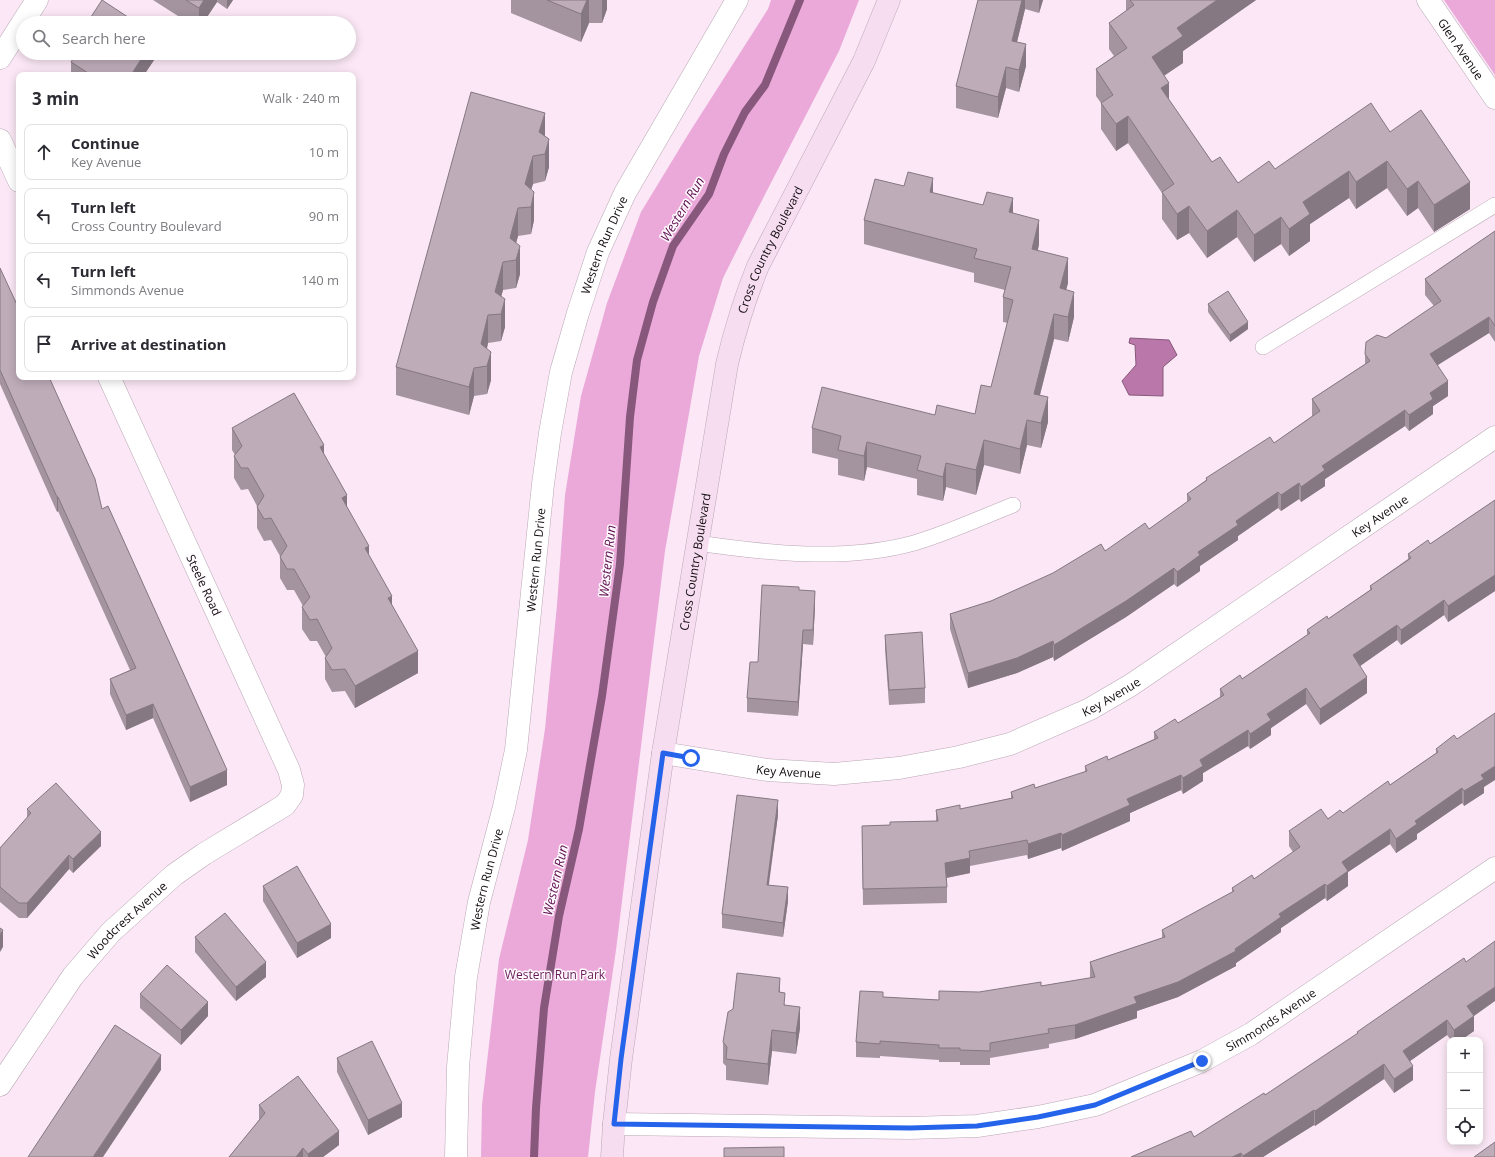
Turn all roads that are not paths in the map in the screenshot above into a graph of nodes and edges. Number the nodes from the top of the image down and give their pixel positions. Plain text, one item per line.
1 (37, 0) edge
2 (737, 0) edge
3 (888, 0) edge
4 (1428, 0) edge
5 (27, 16) edge
6 (16, 33) edge
7 (0, 58) edge
8 (1495, 98) edge
9 (0, 140) edge
10 (16, 175) edge
11 (1495, 204) edge
12 (1263, 347) dead end
13 (110, 380) edge
14 (1495, 437) edge
15 (1013, 505) dead end
16 (697, 543) junction
17 (663, 753) junction
18 (292, 795) joint
19 (1495, 868) edge
20 (0, 1085) edge
21 (614, 1124) junction
22 (456, 1157) edge
23 (612, 1157) edge

1 - 5 street
2 - 22 street, Western Run Drive
3 - 16 main road, Cross Country Boulevard
4 - 8 street, Glen Avenue
6 - 7 street
9 - 10 street
11 - 12 lane
13 - 18 street, Steele Road
14 - 17 street, Key Avenue
15 - 16 lane
16 - 17 main road, Cross Country Boulevard
17 - 21 main road, Cross Country Boulevard
18 - 20 street, Woodcrest Avenue
19 - 21 street, Simmonds Avenue
21 - 23 main road, Cross Country Boulevard

